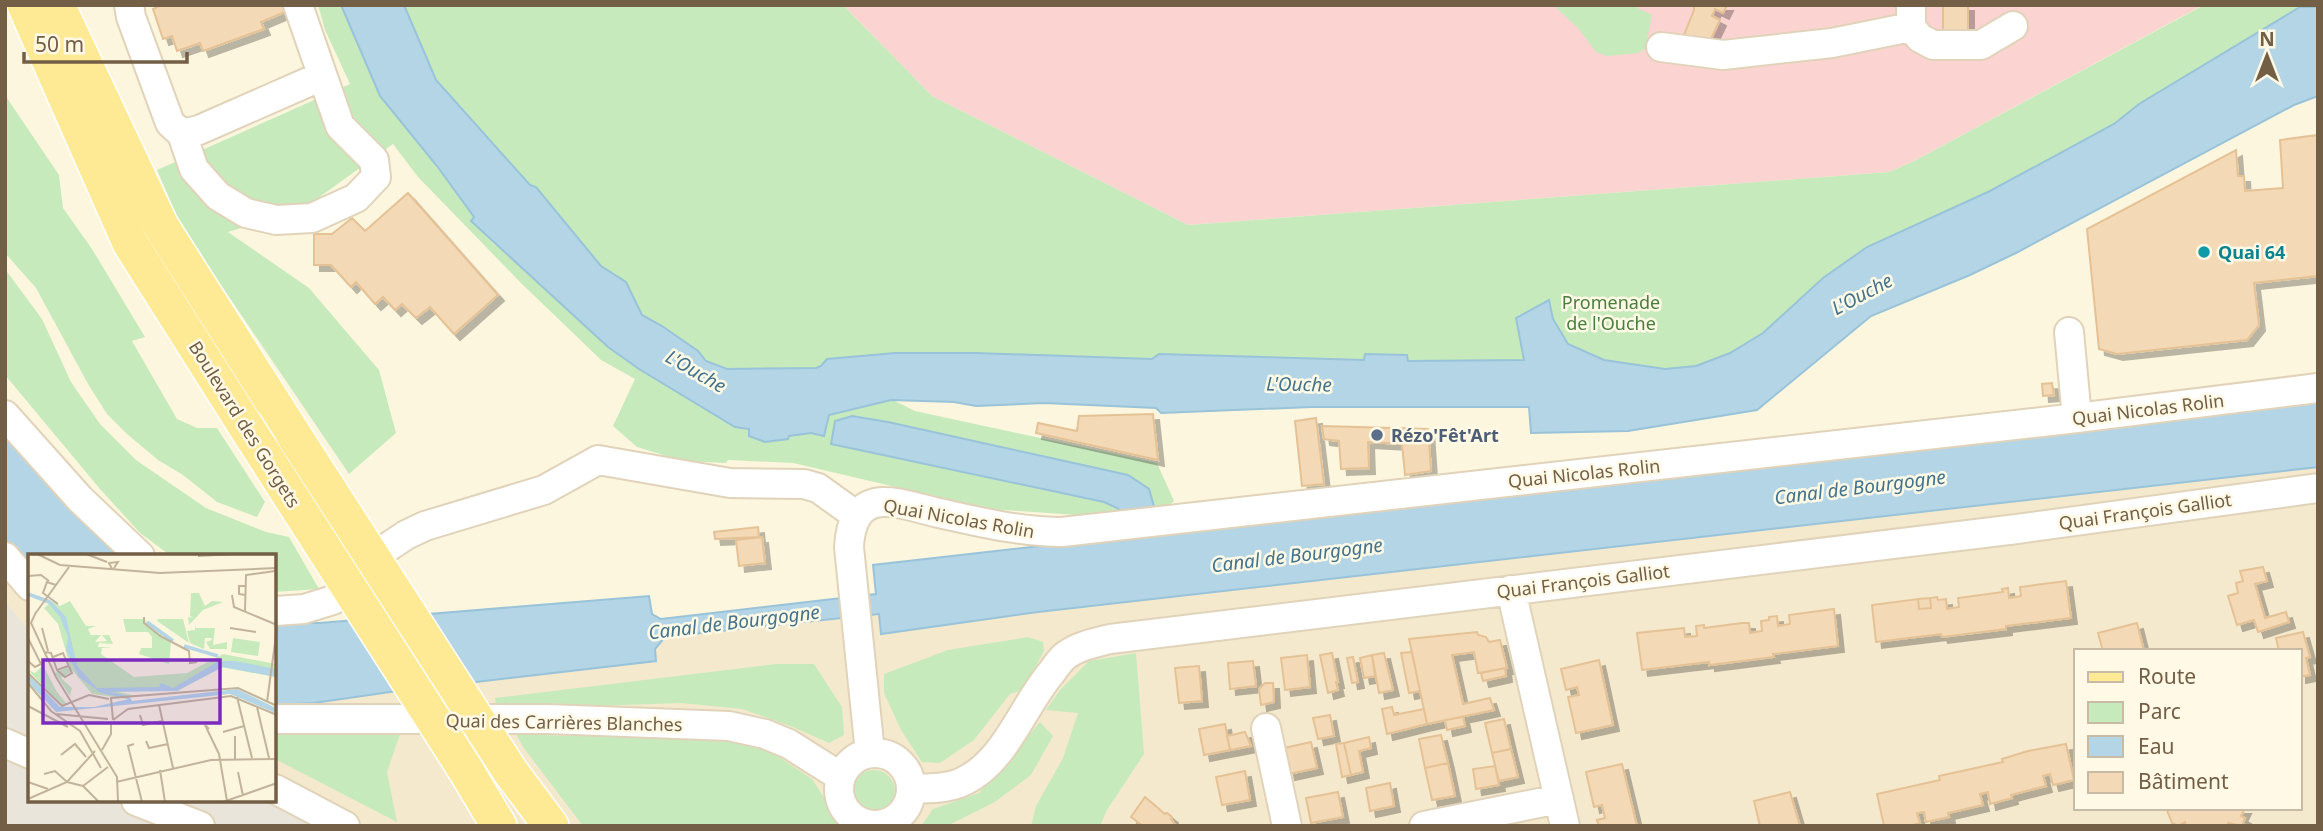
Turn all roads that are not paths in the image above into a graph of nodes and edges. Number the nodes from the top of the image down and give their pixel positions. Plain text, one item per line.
1 (25, 5) edge
2 (57, 5) edge
3 (72, 5) edge
4 (129, 5) edge
5 (298, 5) edge
6 (1911, 16) edge
7 (2013, 26) dead end
8 (1661, 47) dead end
9 (321, 76) junction
10 (94, 85) junction
11 (182, 134) junction
12 (2069, 332) dead end
13 (2318, 388) edge
14 (5, 415) edge
15 (2077, 418) junction
16 (2318, 488) edge
17 (857, 516) junction
18 (138, 554) edge
19 (5, 557) edge
20 (28, 584) edge
21 (1511, 590) junction
22 (276, 611) edge
23 (276, 719) edge
24 (1266, 729) dead end
25 (5, 743) edge
26 (28, 753) edge
27 (870, 753) junction
28 (841, 777) junction
29 (911, 789) junction
30 (276, 790) edge
31 (141, 803) edge
32 (1562, 813) edge
33 (880, 825) edge
34 (200, 826) edge
35 (345, 826) edge
36 (499, 826) edge
37 (551, 826) edge
38 (1287, 826) edge
39 (1423, 826) edge

1 - 36 main road, Boulevard des Gorgets, bridge
2 - 10 main road, Boulevard des Gorgets
3 - 10 street, Boulevard des Gorgets
4 - 11 street
5 - 9 street
6 - 7 street
6 - 8 street
9 - 11 street
9 - 11 street
10 - 37 main road, Boulevard des Gorgets, bridge
12 - 15 street
13 - 15 street, Quai Nicolas Rolin
14 - 18 street
15 - 17 street, Quai Nicolas Rolin
16 - 21 street, Quai François Galliot
17 - 22 street, Quai Nicolas Rolin
17 - 27 street, Quai Nicolas Rolin
19 - 20 street
21 - 29 street, Quai François Galliot
21 - 32 street
23 - 28 street, Quai des Carrières Blanches
24 - 38 street
25 - 26 street
27 - 28 street
27 - 29 street
28 - 33 street
29 - 33 street
30 - 35 street
31 - 34 street
32 - 39 street

